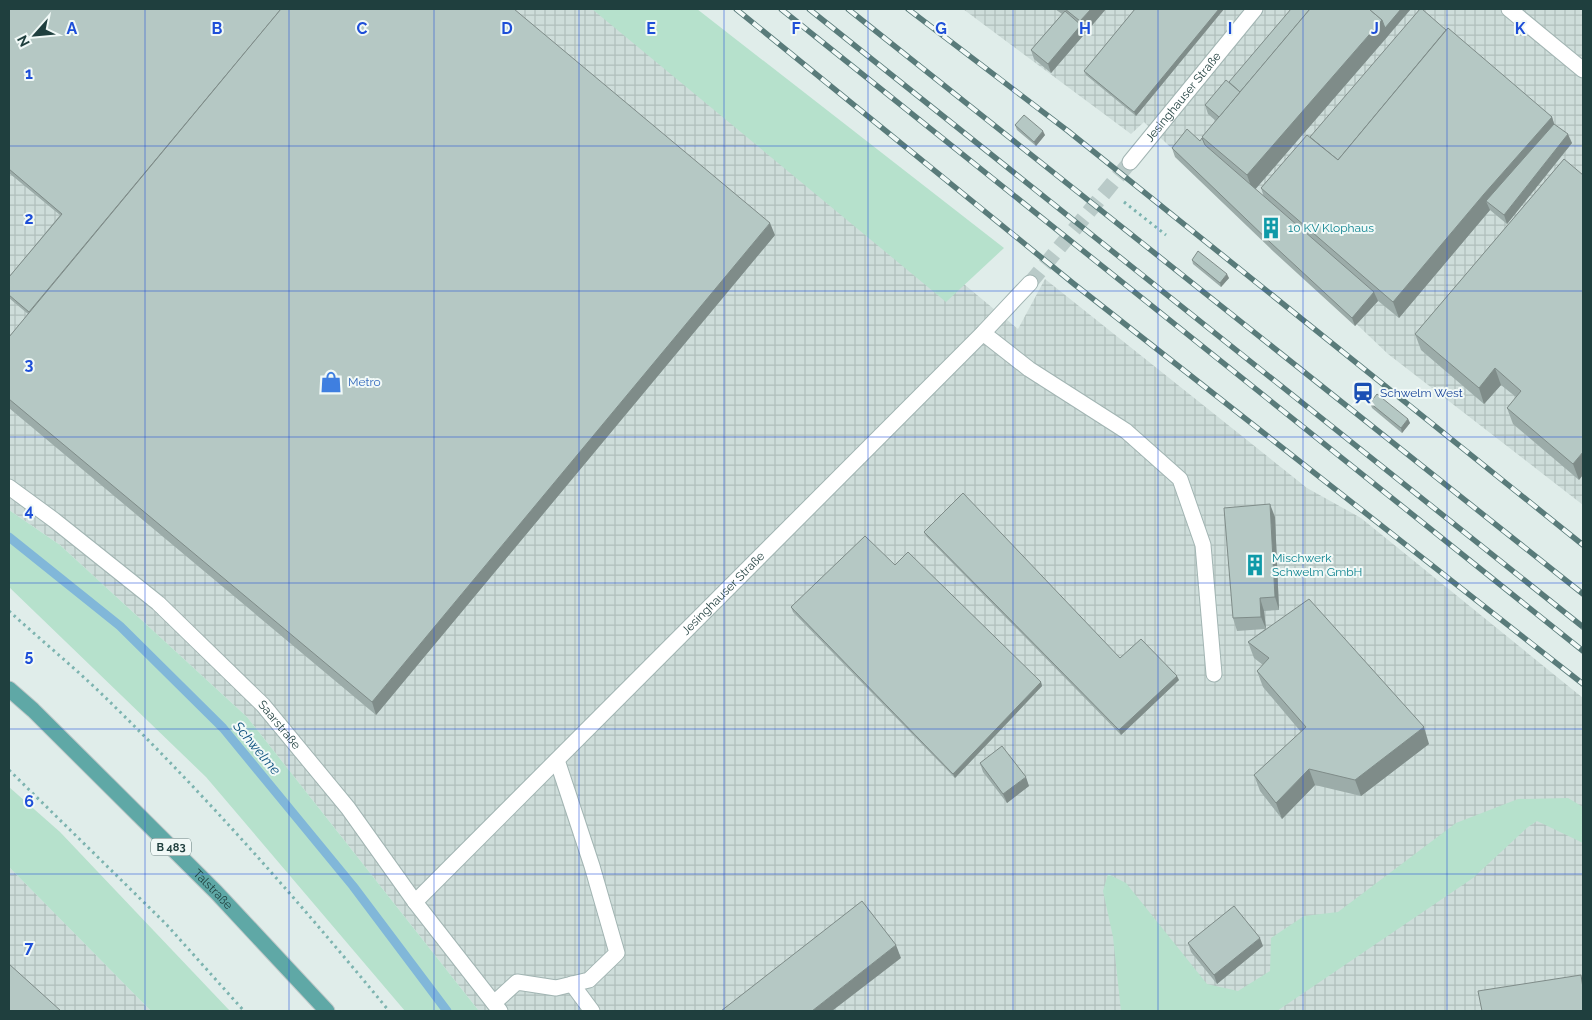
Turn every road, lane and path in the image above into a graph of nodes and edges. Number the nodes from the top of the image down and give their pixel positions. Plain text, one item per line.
1 (1255, 9) edge
2 (1509, 9) edge
3 (1583, 70) edge
4 (1130, 162) tunnel mouth
5 (1124, 202) dead end
6 (1166, 235) dead end
7 (1030, 283) tunnel mouth
8 (983, 332) junction
9 (9, 487) edge
10 (9, 611) edge
11 (1214, 674) dead end
12 (9, 689) edge
13 (557, 760) junction
14 (9, 770) edge
15 (415, 902) junction
16 (572, 984) junction
17 (497, 1007) edge
18 (244, 1011) edge
19 (327, 1011) edge
20 (389, 1011) edge
21 (592, 1011) edge

1 - 4 street, Jesinghauser Straße
2 - 3 street
5 - 6 path
7 - 8 street, Jesinghauser Straße
8 - 11 street
8 - 13 street, Jesinghauser Straße
9 - 15 street, Saarstraße
10 - 20 path
12 - 19 main road, Talstraße / B 483
13 - 15 street, Jesinghauser Straße
13 - 16 street
14 - 18 path
15 - 17 street, Saarstraße
16 - 17 street
16 - 21 street

